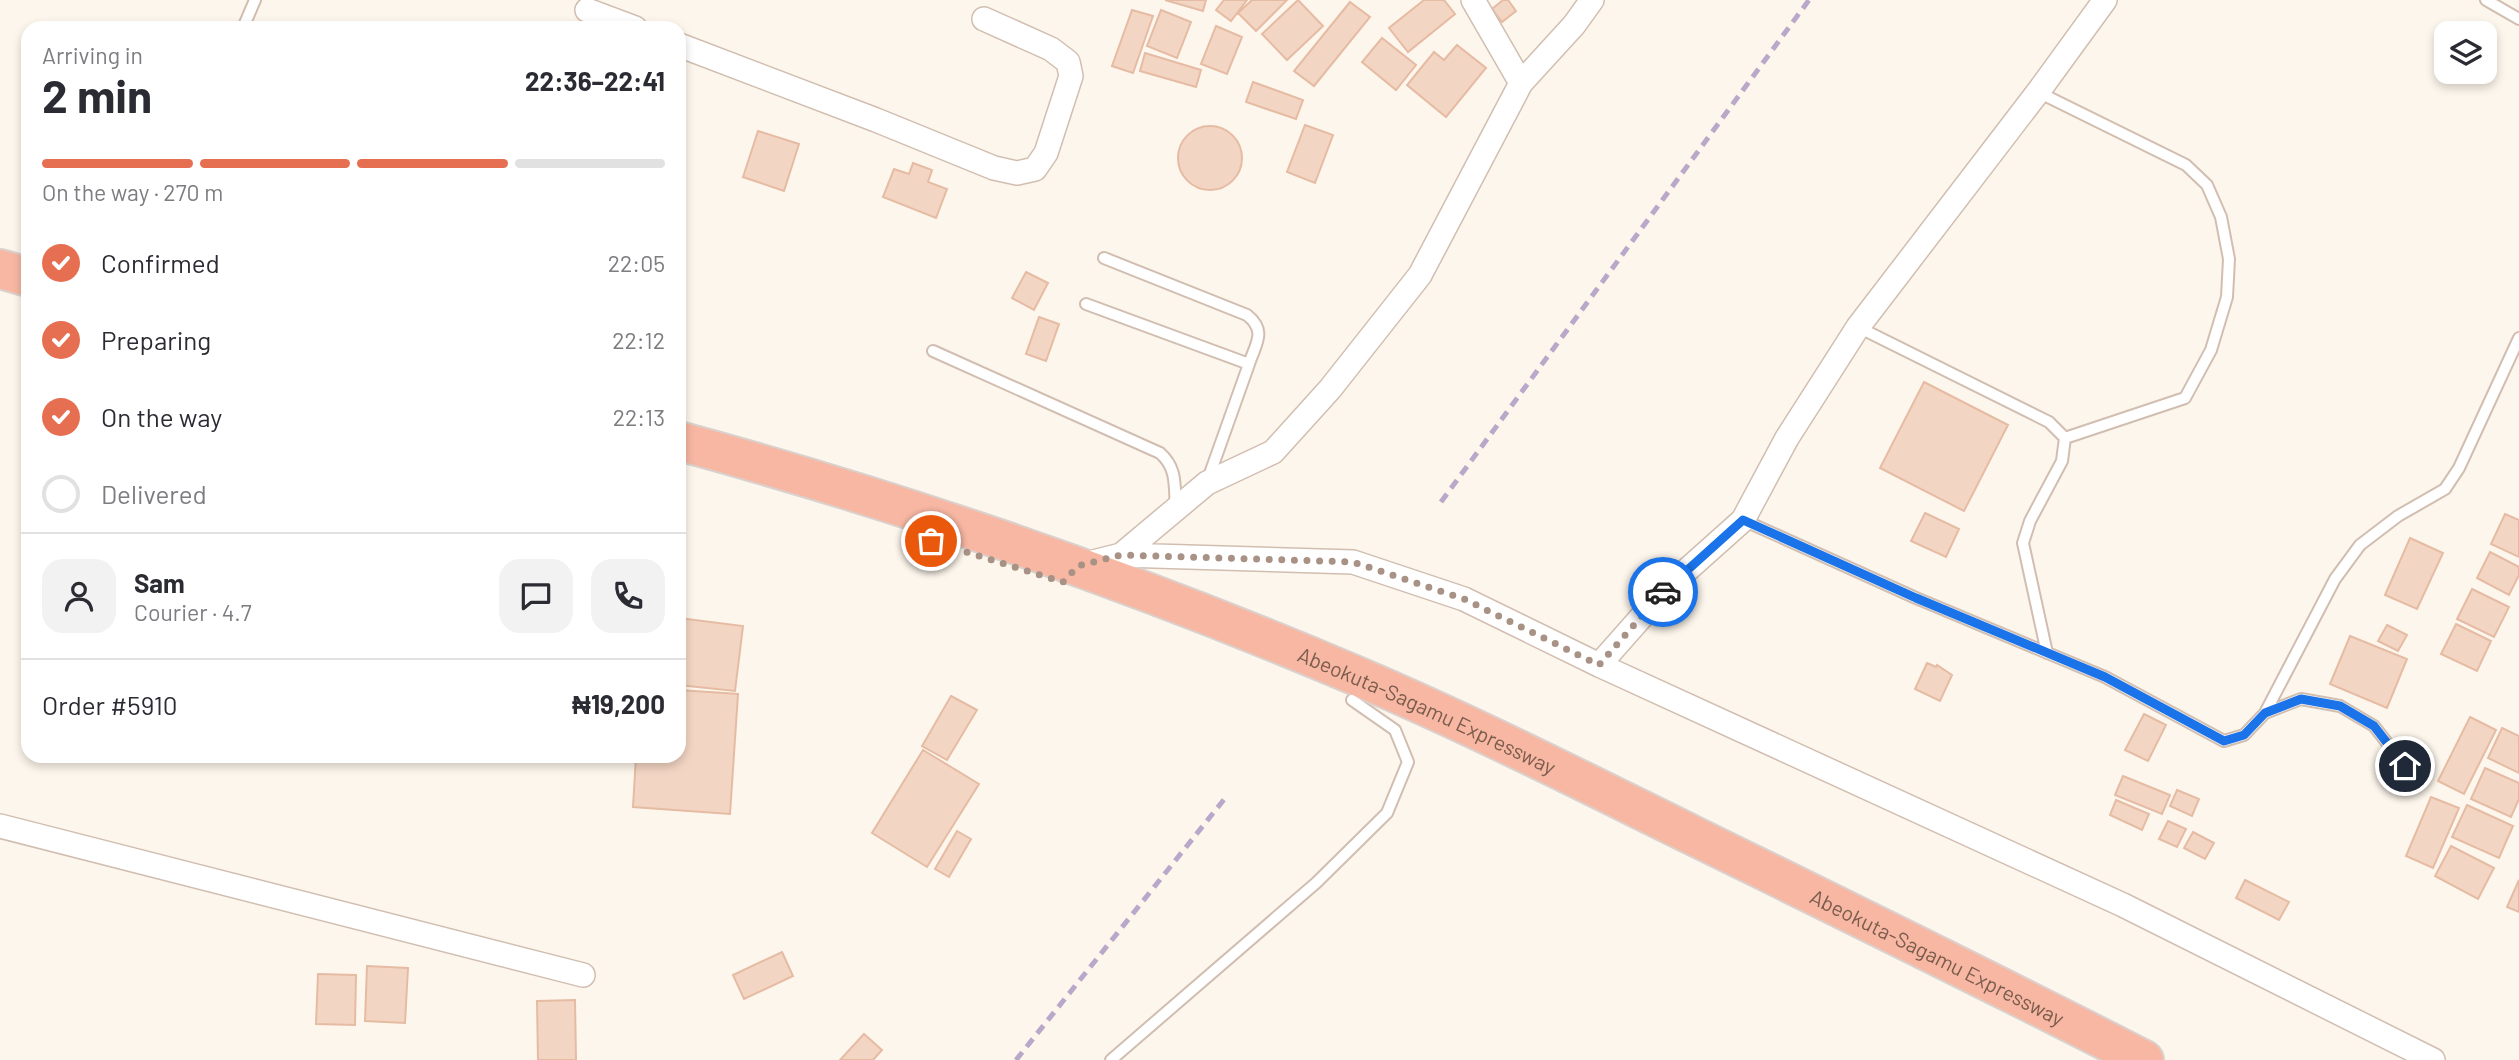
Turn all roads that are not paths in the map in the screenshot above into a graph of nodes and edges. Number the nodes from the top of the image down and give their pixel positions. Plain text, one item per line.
1 (255, 0) edge
2 (1473, 0) edge
3 (1592, 0) edge
4 (2105, 0) edge
5 (2486, 0) edge
6 (585, 13) edge
7 (984, 19) dead end
8 (2519, 19) edge
9 (246, 21) edge
10 (612, 21) edge
11 (686, 48) edge
12 (1521, 83) junction
13 (2038, 92) junction
14 (0, 248) edge
15 (21, 255) edge
16 (1104, 258) dead end
17 (0, 269) edge
18 (21, 275) edge
19 (1086, 304) dead end
20 (1858, 327) junction
21 (2519, 338) edge
22 (933, 351) dead end
23 (1249, 364) junction
24 (2065, 438) junction
25 (686, 443) edge
26 (686, 467) edge
27 (1207, 483) junction
28 (1176, 509) junction
29 (1743, 520) junction
30 (1121, 555) junction
31 (1071, 574) junction
32 (2047, 653) junction
33 (1599, 665) junction
34 (1352, 700) junction
35 (2265, 713) junction
36 (2405, 766) dead end
37 (0, 826) edge
38 (583, 975) dead end
39 (1111, 1060) edge
40 (2091, 1060) edge
41 (2144, 1060) edge
42 (2433, 1060) edge

1 - 9 lane
2 - 12 street
3 - 12 street
4 - 13 street
5 - 8 lane
6 - 10 street
7 - 11 street
12 - 27 street
13 - 20 street
13 - 24 lane
14 - 15 highway
16 - 23 lane
17 - 18 highway
19 - 23 lane
20 - 24 lane
20 - 29 street
21 - 35 lane
22 - 28 lane
23 - 27 lane
24 - 32 lane
25 - 31 highway, Abeokuta-Sagamu Expressway
26 - 31 highway, Abeokuta-Sagamu Expressway
27 - 28 street
28 - 30 street
29 - 32 lane
29 - 33 street
30 - 31 street
30 - 33 street
31 - 34 highway, Abeokuta-Sagamu Expressway
31 - 41 highway, Abeokuta-Sagamu Expressway
32 - 35 lane
33 - 42 street
34 - 39 lane
34 - 40 highway, Abeokuta-Sagamu Expressway
35 - 36 lane
37 - 38 street

